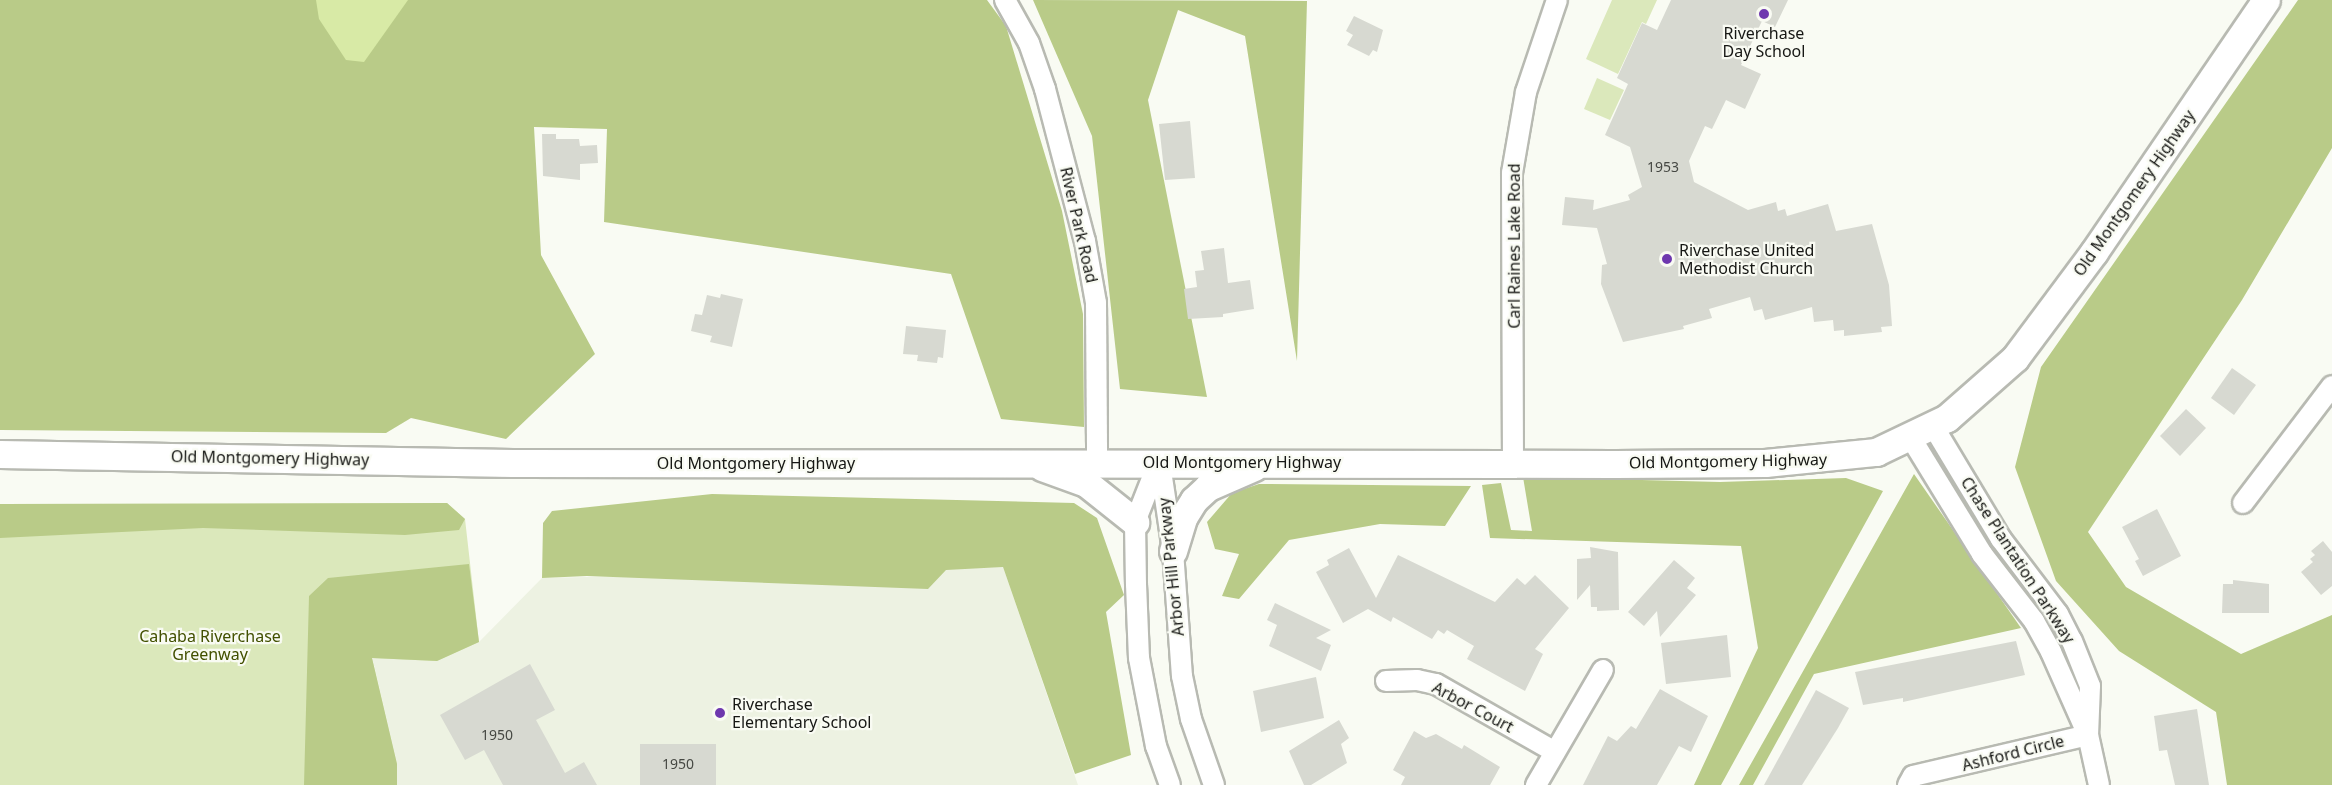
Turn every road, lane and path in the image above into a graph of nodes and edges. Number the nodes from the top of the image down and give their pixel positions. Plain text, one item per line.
1 (1005, 0) edge
2 (1557, 0) edge
3 (2266, 0) edge
4 (2332, 386) edge
5 (1922, 432) junction
6 (0, 454) edge
7 (1024, 460) junction
8 (1097, 461) junction
9 (1159, 461) junction
10 (1267, 462) junction
11 (1512, 462) junction
12 (2243, 503) dead end
13 (1135, 522) junction
14 (1173, 551) junction
15 (1603, 670) dead end
16 (1386, 681) dead end
17 (2088, 735) junction
18 (1554, 752) junction
19 (1170, 785) edge
20 (1214, 785) edge
21 (1536, 785) edge
22 (1908, 785) edge
23 (2098, 785) edge

1 - 8 street, River Park Road
2 - 11 street, Carl Raines Lake Road
3 - 5 street, Old Montgomery Highway
4 - 12 street
5 - 11 street, Old Montgomery Highway
5 - 17 street, Chase Plantation Parkway
6 - 7 street, Old Montgomery Highway
7 - 8 street, Old Montgomery Highway
7 - 13 street
8 - 9 street, Old Montgomery Highway
9 - 10 street, Old Montgomery Highway
9 - 13 street, Arbor Hill Parkway
9 - 14 street, Arbor Hill Parkway
10 - 11 street, Old Montgomery Highway
10 - 14 street
13 - 19 street, Arbor Hill Parkway
14 - 20 street, Arbor Hill Parkway
15 - 18 street
16 - 18 street, Arbor Court
17 - 22 street, Ashford Circle
17 - 23 street, Chase Plantation Parkway
18 - 21 street

